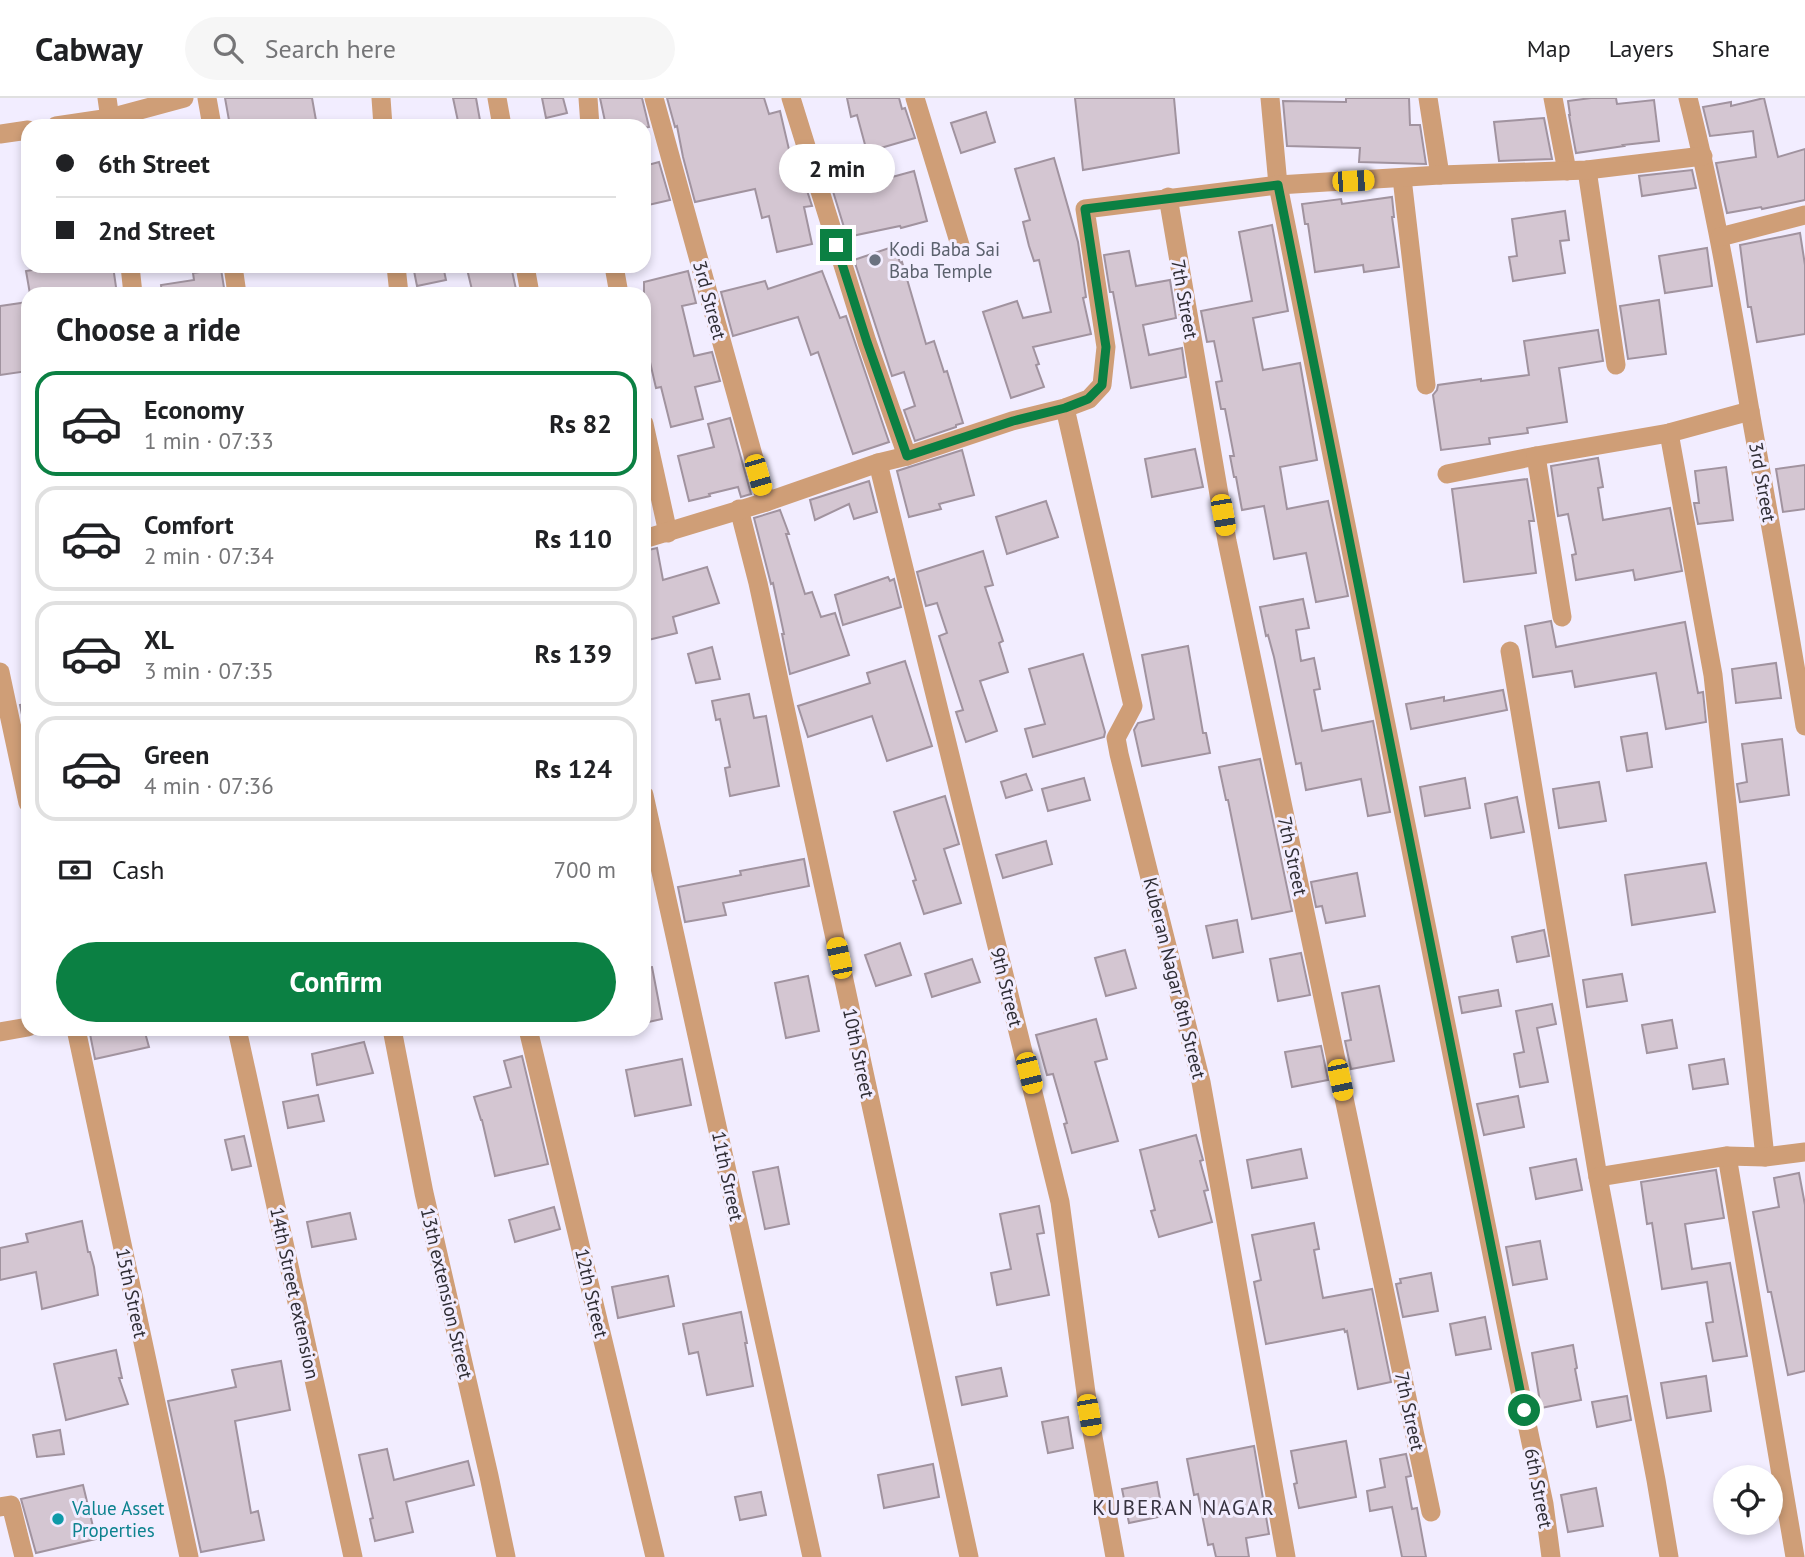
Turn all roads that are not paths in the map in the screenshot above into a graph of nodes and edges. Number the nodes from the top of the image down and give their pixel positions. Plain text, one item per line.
1 (107, 98) edge
2 (184, 98) edge
3 (207, 98) edge
4 (381, 98) edge
5 (497, 98) edge
6 (588, 98) edge
7 (654, 98) edge
8 (791, 98) edge
9 (915, 98) edge
10 (1270, 98) edge
11 (1428, 98) edge
12 (1553, 98) edge
13 (1692, 99) edge
14 (110, 119) edge
15 (120, 119) edge
16 (211, 119) edge
17 (382, 119) edge
18 (501, 119) edge
19 (590, 119) edge
20 (21, 131) edge
21 (0, 134) edge
22 (1703, 156) junction
23 (1577, 171) junction
24 (1440, 176) junction
25 (1402, 178) junction
26 (1278, 185) junction
27 (1168, 197) junction
28 (1805, 215) edge
29 (1720, 237) junction
30 (960, 245) dead end
31 (1616, 365) dead end
32 (1426, 385) dead end
33 (1065, 408) junction
34 (1750, 411) junction
35 (1669, 433) junction
36 (651, 456) edge
37 (907, 456) junction
38 (1536, 456) junction
39 (878, 463) junction
40 (1447, 474) dead end
41 (766, 502) junction
42 (739, 509) junction
43 (668, 533) junction
44 (651, 537) edge
45 (1562, 617) dead end
46 (1798, 642) edge
47 (1510, 651) dead end
48 (0, 672) edge
49 (1805, 726) edge
50 (21, 770) edge
51 (651, 827) edge
52 (21, 1028) edge
53 (0, 1032) edge
54 (77, 1036) edge
55 (239, 1036) edge
56 (393, 1036) edge
57 (530, 1036) edge
58 (1805, 1152) edge
59 (1727, 1156) junction
60 (1765, 1157) junction
61 (1598, 1177) junction
62 (0, 1507) edge
63 (1431, 1511) dead end
64 (24, 1557) edge
65 (189, 1557) edge
66 (353, 1557) edge
67 (506, 1557) edge
68 (655, 1557) edge
69 (812, 1557) edge
70 (969, 1557) edge
71 (1115, 1557) edge
72 (1286, 1557) edge
73 (1551, 1557) edge
74 (1668, 1557) edge
75 (1795, 1557) edge

1 - 14 street
2 - 15 street
3 - 16 street
4 - 17 street
5 - 18 street
6 - 19 street
7 - 41 street, 3rd Street
8 - 37 street
9 - 30 street
10 - 26 street, 6th Street
11 - 24 street
12 - 23 street
13 - 22 street, 3rd Street
20 - 21 street
22 - 23 street
22 - 29 street, 3rd Street
23 - 24 street
23 - 31 street
24 - 25 street
25 - 26 street
25 - 32 street
26 - 27 street
26 - 73 street, 6th Street
27 - 33 street
27 - 63 street, 7th Street
28 - 29 street
29 - 34 street, 3rd Street
33 - 37 street
33 - 72 street, Kuberan Nagar 8th Street
34 - 35 street
34 - 46 street, 3rd Street
35 - 38 street
35 - 60 street
36 - 43 street
37 - 39 street
38 - 40 street
38 - 45 street
39 - 41 street
39 - 71 street, 9th Street
41 - 42 street
42 - 43 street
42 - 70 street, 10th Street
43 - 44 street
46 - 49 street, 3rd Street
47 - 61 street
48 - 50 street
51 - 69 street, 11th Street
52 - 53 street
54 - 65 street, 15th Street
55 - 66 street, 14th Street extension
56 - 67 street, 13th extension Street
57 - 68 street, 12th Street
58 - 60 street
59 - 60 street
59 - 61 street
59 - 75 street
61 - 74 street
62 - 64 street

